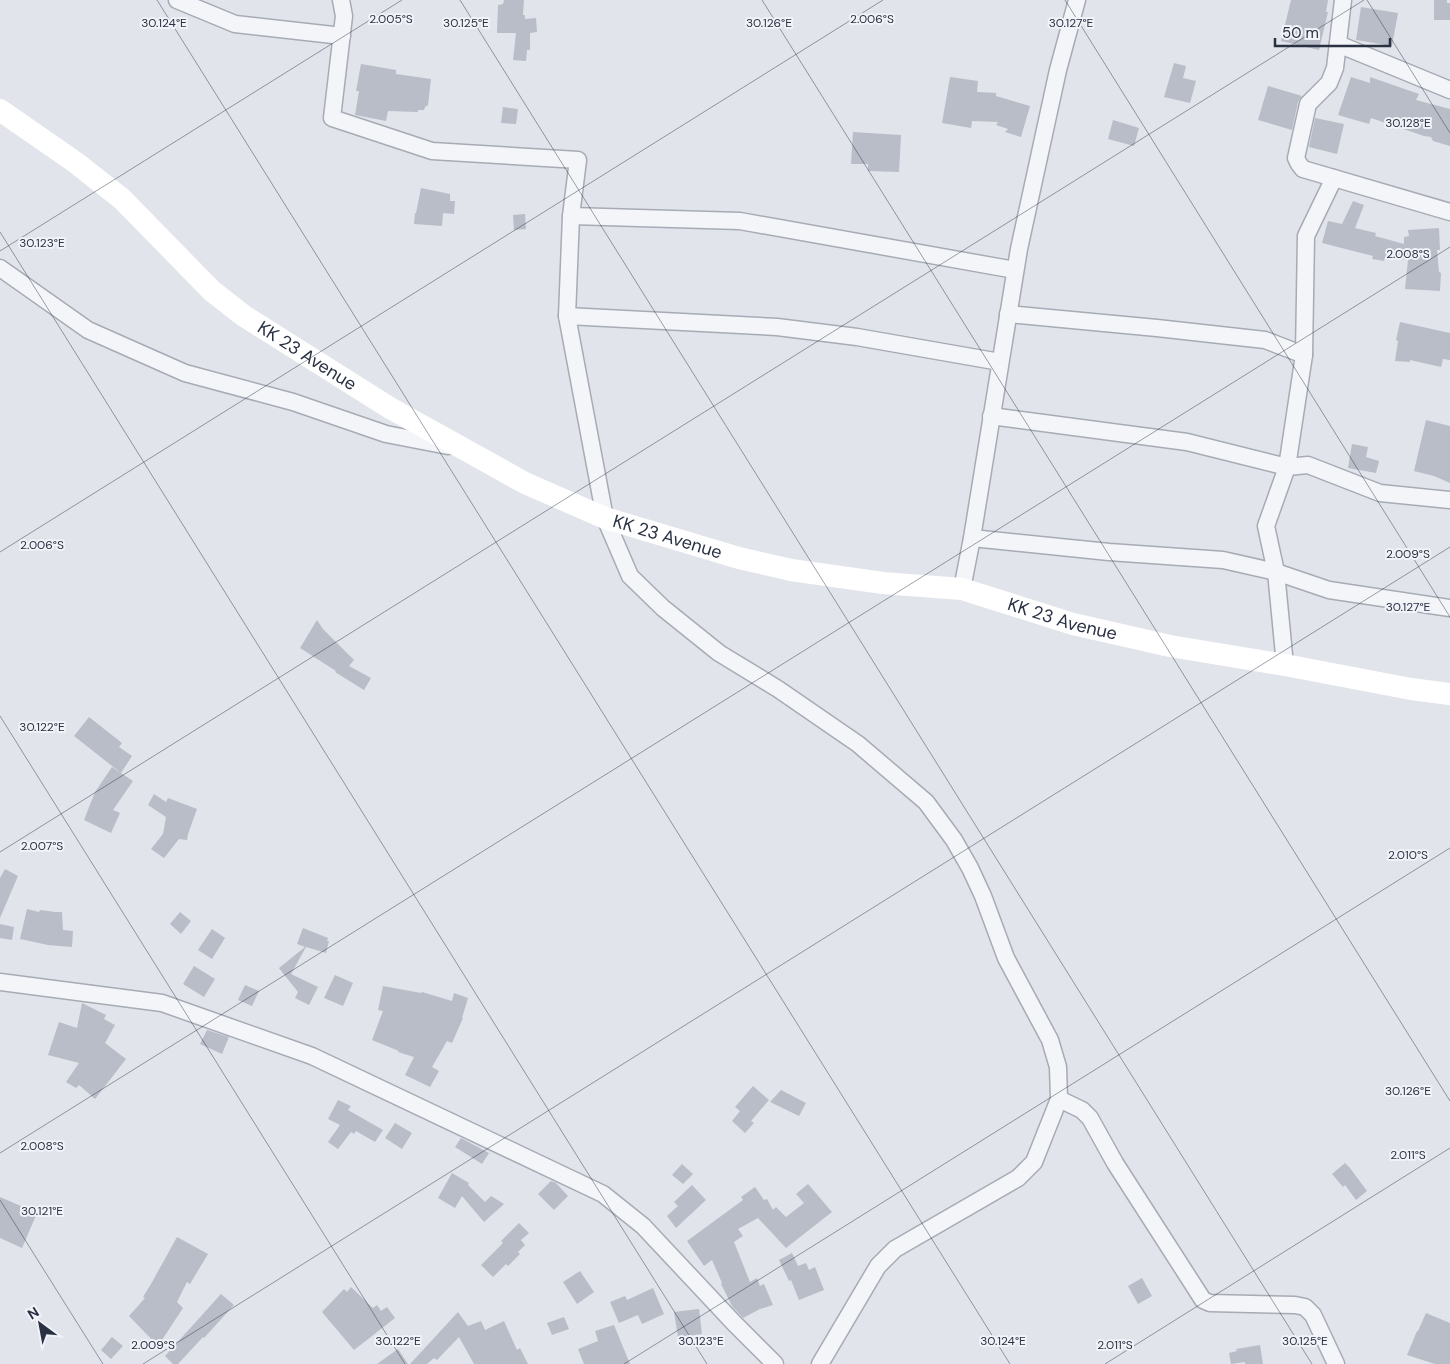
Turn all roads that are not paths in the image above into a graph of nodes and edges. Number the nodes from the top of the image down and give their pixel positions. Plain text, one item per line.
1 (177, 0) edge
2 (340, 0) edge
3 (1078, 0) edge
4 (1343, 0) edge
5 (342, 36) junction
6 (1338, 44) junction
7 (1450, 90) edge
8 (0, 110) edge
9 (1334, 178) junction
10 (1450, 212) edge
11 (571, 216) junction
12 (0, 268) edge
13 (1015, 270) junction
14 (1008, 314) junction
15 (567, 316) junction
16 (1304, 355) junction
17 (1000, 362) junction
18 (991, 416) junction
19 (465, 449) junction
20 (1287, 467) junction
21 (1450, 500) edge
22 (606, 518) junction
23 (972, 538) junction
24 (1276, 572) junction
25 (962, 589) junction
26 (1450, 608) edge
27 (1285, 665) junction
28 (1450, 694) edge
29 (0, 982) edge
30 (1059, 1099) junction
31 (775, 1364) edge
32 (820, 1364) edge
33 (1336, 1364) edge

1 - 5 street
2 - 5 street
3 - 13 street
4 - 6 street
5 - 11 street
6 - 7 street
6 - 9 street
8 - 19 main road, KK 23 Avenue
9 - 10 street
9 - 16 street
11 - 13 street
11 - 15 street
12 - 19 street
13 - 14 street
14 - 16 street
14 - 17 street
15 - 17 street
15 - 22 street
16 - 20 street
17 - 18 street
18 - 20 street
18 - 23 street
19 - 22 main road, KK 23 Avenue
20 - 21 street
20 - 24 street
22 - 25 main road, KK 23 Avenue
22 - 30 street
23 - 24 street
23 - 25 street
24 - 26 street
24 - 27 street
25 - 27 main road, KK 23 Avenue
27 - 28 main road, KK 23 Avenue
29 - 31 street
30 - 32 street
30 - 33 street

